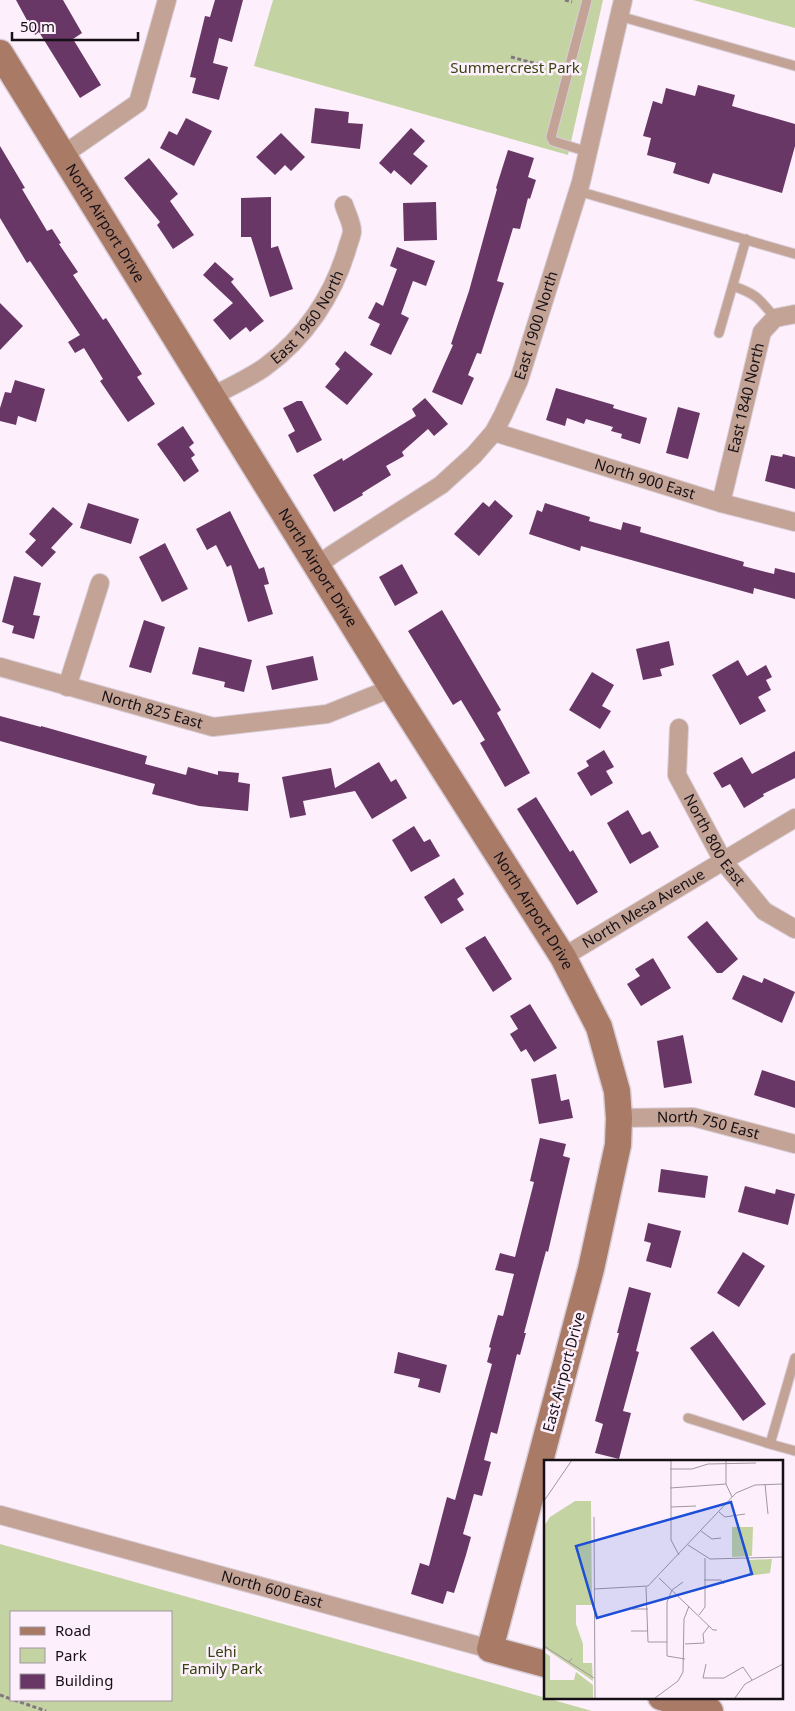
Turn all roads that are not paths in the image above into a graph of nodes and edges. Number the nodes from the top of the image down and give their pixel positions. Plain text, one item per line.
1 (167, 0) edge
2 (587, 0) edge
3 (621, 8) edge
4 (0, 53) edge
5 (795, 66) edge
6 (588, 152) junction
7 (63, 155) junction
8 (578, 191) junction
9 (344, 205) dead end
10 (746, 239) junction
11 (795, 254) edge
12 (733, 286) junction
13 (795, 314) edge
14 (775, 318) junction
15 (719, 333) dead end
16 (211, 397) junction
17 (494, 432) junction
18 (721, 503) junction
19 (795, 522) edge
20 (317, 566) junction
21 (100, 583) dead end
22 (0, 667) edge
23 (68, 687) junction
24 (392, 688) junction
25 (679, 728) dead end
26 (795, 818) edge
27 (723, 861) junction
28 (795, 929) edge
29 (563, 957) junction
30 (617, 1091) joint
31 (619, 1118) junction
32 (795, 1144) edge
33 (795, 1358) edge
34 (688, 1418) dead end
35 (770, 1444) junction
36 (795, 1451) edge
37 (0, 1515) edge
38 (490, 1649) junction
39 (544, 1664) edge
40 (664, 1698) edge
41 (710, 1711) edge

1 - 7 street
2 - 6 lane
3 - 5 lane
3 - 6 street, East 1900 North
4 - 7 street, North Airport Drive
6 - 8 street, East 1900 North
7 - 16 street, North Airport Drive
8 - 10 lane
8 - 17 street, East 1900 North
9 - 16 street, East 1960 North
10 - 11 lane
10 - 12 lane
12 - 14 lane
12 - 15 lane
13 - 14 street
14 - 18 street, East 1840 North
16 - 20 street, North Airport Drive
17 - 18 street, North 900 East
17 - 20 street, East 1900 North
18 - 19 street, North 900 East
20 - 24 street, North Airport Drive
21 - 23 street
22 - 23 street, North 825 East
23 - 24 street, North 825 East
24 - 29 street, North Airport Drive
25 - 27 street, North 800 East
26 - 27 street, North Mesa Avenue
27 - 28 street, North 800 East
27 - 29 street, North Mesa Avenue
29 - 30 street, North Airport Drive
30 - 31 street, East Airport Drive
31 - 32 street, North 750 East
31 - 38 street, East Airport Drive
33 - 35 lane
34 - 35 lane
35 - 36 lane
37 - 38 street, North 600 East
38 - 39 street, North 600 East
40 - 41 street

